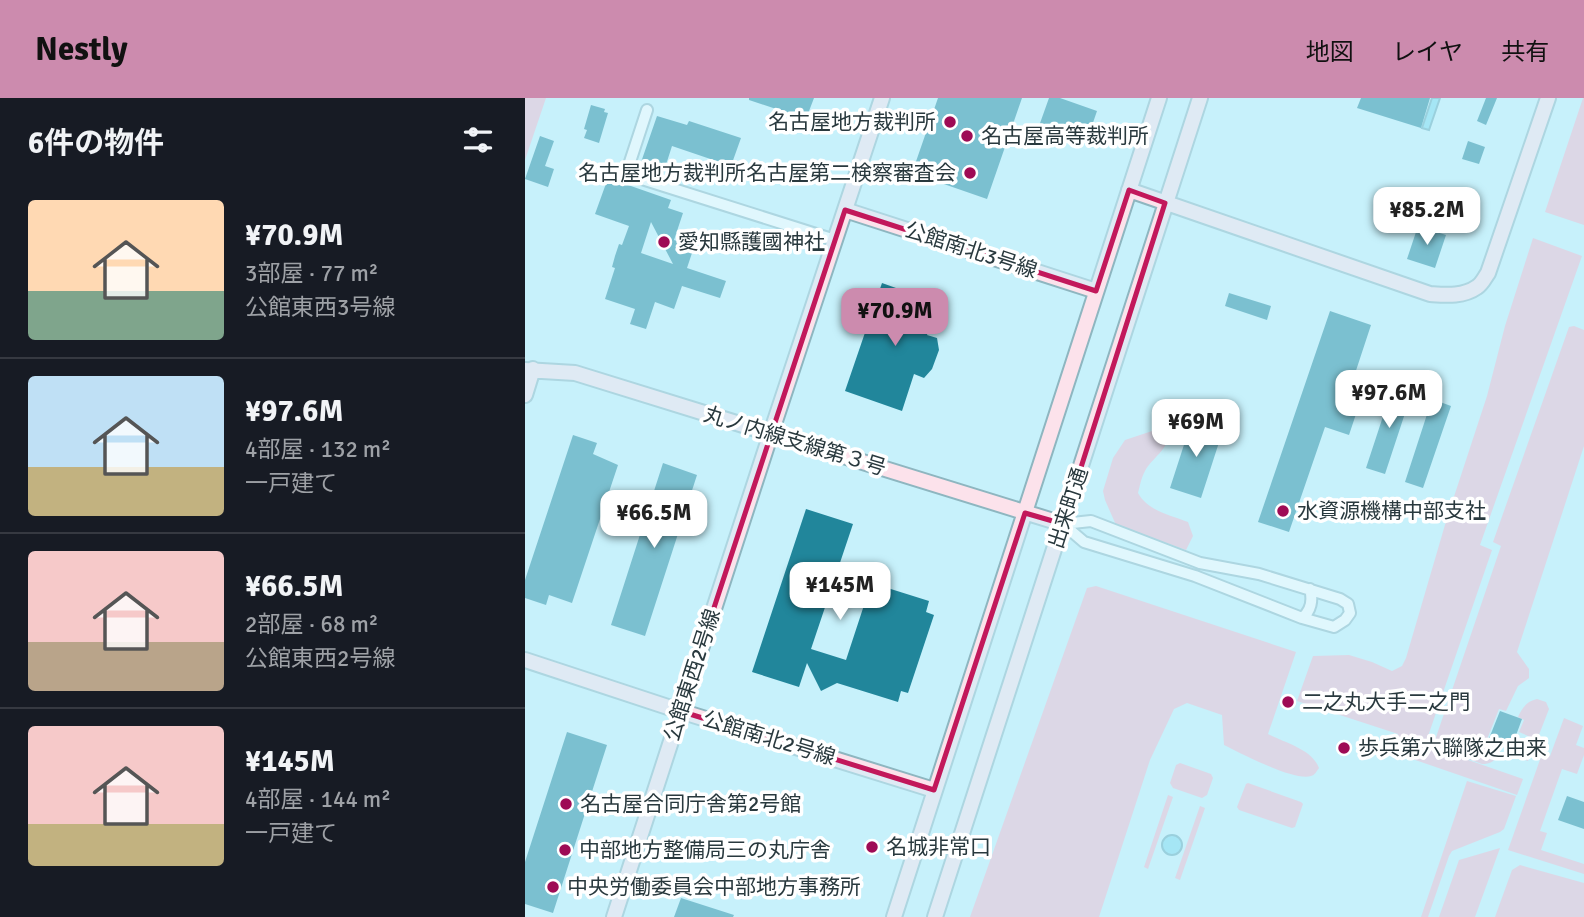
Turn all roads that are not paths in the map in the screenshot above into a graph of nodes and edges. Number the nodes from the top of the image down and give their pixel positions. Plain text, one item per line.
1 (882, 98) edge
2 (1159, 98) edge
3 (1200, 98) edge
4 (1548, 98) edge
5 (647, 110) dead end
6 (1129, 190) junction
7 (1165, 203) junction
8 (845, 210) junction
9 (835, 240) junction
10 (1097, 291) junction
11 (529, 369) edge
12 (525, 395) edge
13 (771, 433) junction
14 (1025, 513) junction
15 (1063, 524) junction
16 (1310, 589) junction
17 (1301, 618) junction
18 (525, 660) edge
19 (680, 711) junction
20 (934, 790) junction
21 (614, 917) edge
22 (894, 917) edge
23 (935, 917) edge

1 - 8 street, 公館東西2号線
2 - 6 street, 出来町通
3 - 7 street, 出来町通
4 - 7 street
5 - 9 street
6 - 7 street
6 - 10 street, 出来町通
7 - 15 street, 出来町通
8 - 9 street, 公館東西2号線
8 - 10 street, 公館南北3号線
9 - 13 street, 公館東西2号線
10 - 14 street, 出来町通
11 - 12 street
11 - 13 street, 丸ノ内線支線第３号
13 - 14 street, 丸ノ内線支線第３号
13 - 19 street, 公館東西2号線
14 - 15 street, 丸ノ内線支線第３号
14 - 20 street, 出来町通
15 - 16 street
15 - 17 street
15 - 23 street, 出来町通
16 - 17 street
16 - 17 street
18 - 19 street, 公館南北2号線
19 - 20 street, 公館南北2号線
19 - 21 street, 公館東西2号線
20 - 22 street, 出来町通

